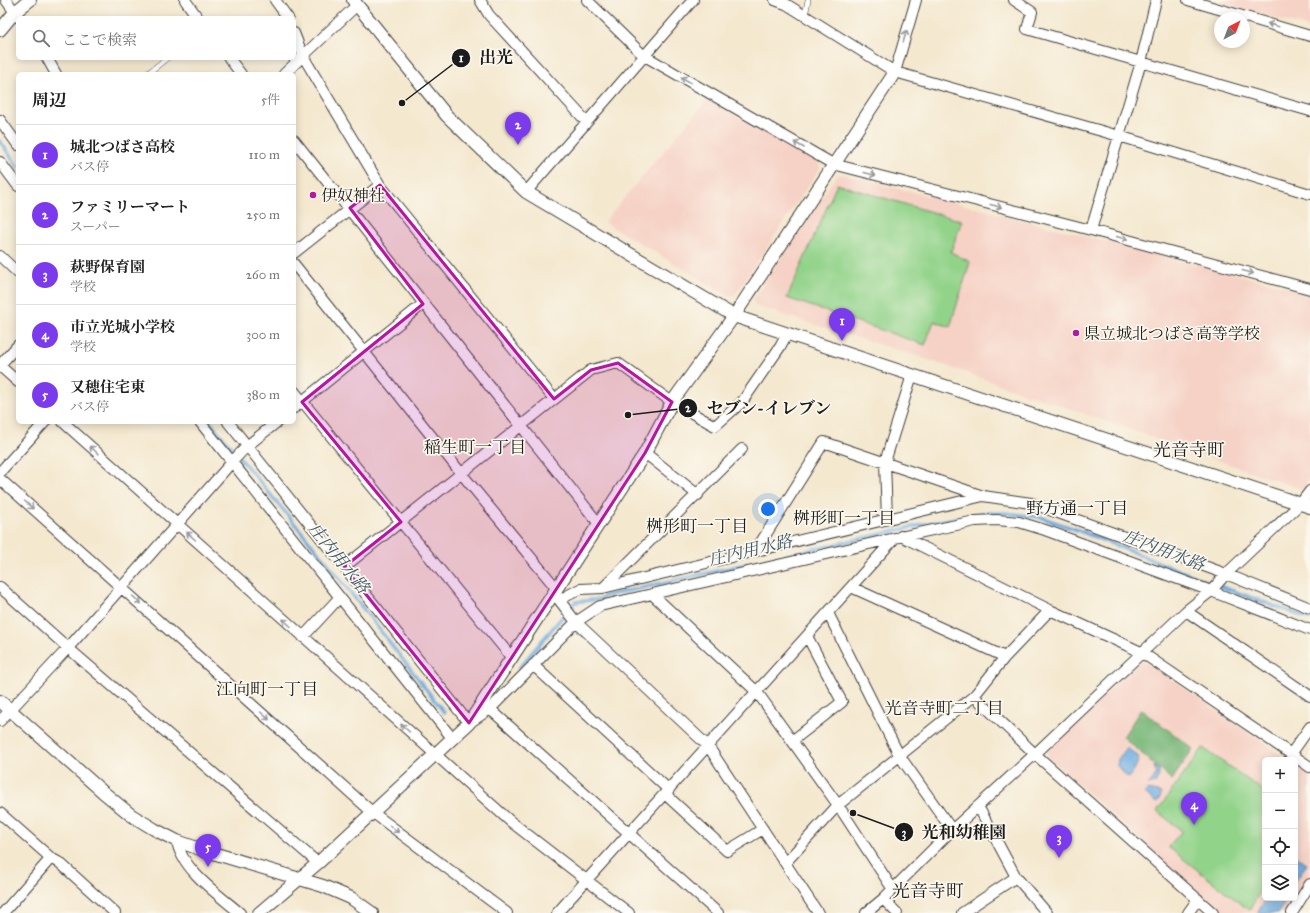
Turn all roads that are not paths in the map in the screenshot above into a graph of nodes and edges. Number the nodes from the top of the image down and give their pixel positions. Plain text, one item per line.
1 (6, 0) edge
2 (30, 0) edge
3 (184, 0) edge
4 (275, 0) edge
5 (480, 0) edge
6 (693, 0) edge
7 (775, 0) edge
8 (808, 0) edge
9 (916, 0) edge
10 (1014, 0) edge
11 (1156, 0) edge
12 (1188, 0) edge
13 (590, 1) edge
14 (355, 2) edge
15 (17, 15) edge
16 (196, 16) edge
17 (287, 16) edge
18 (804, 16) junction
19 (0, 30) edge
20 (1310, 36) edge
21 (296, 38) edge
22 (643, 55) junction
23 (303, 56) junction
24 (48, 60) edge
25 (164, 60) edge
26 (230, 60) edge
27 (1141, 62) junction
28 (55, 72) edge
29 (150, 72) edge
30 (240, 72) edge
31 (286, 72) edge
32 (895, 72) junction
33 (1310, 111) edge
34 (0, 120) edge
35 (586, 121) junction
36 (1119, 136) junction
37 (16, 142) edge
38 (296, 142) edge
39 (0, 162) edge
40 (832, 164) junction
41 (16, 183) edge
42 (380, 185) junction
43 (526, 192) junction
44 (1310, 194) edge
45 (350, 208) junction
46 (1091, 230) junction
47 (296, 251) edge
48 (0, 256) edge
49 (296, 267) edge
50 (16, 270) edge
51 (1310, 289) edge
52 (423, 304) junction
53 (734, 316) junction
54 (787, 334) junction
55 (16, 347) edge
56 (364, 352) junction
57 (0, 366) edge
58 (912, 375) junction
59 (16, 380) edge
60 (296, 394) edge
61 (554, 399) junction
62 (302, 402) junction
63 (672, 402) junction
64 (296, 406) edge
65 (43, 424) edge
66 (65, 424) edge
67 (202, 424) edge
68 (230, 424) edge
69 (274, 424) edge
70 (520, 426) junction
71 (247, 446) junction
72 (742, 449) dead end
73 (645, 453) junction
74 (232, 462) junction
75 (885, 462) junction
76 (0, 472) edge
77 (461, 473) junction
78 (0, 479) edge
79 (1310, 491) edge
80 (698, 495) junction
81 (983, 496) junction
82 (1305, 505) edge
83 (887, 519) junction
84 (400, 522) junction
85 (177, 524) junction
86 (599, 524) junction
87 (898, 537) junction
88 (756, 550) junction
89 (344, 567) junction
90 (1224, 576) junction
91 (0, 587) edge
92 (122, 587) junction
93 (851, 587) junction
94 (603, 588) junction
95 (1213, 588) junction
96 (652, 594) junction
97 (558, 596) junction
98 (339, 598) junction
99 (1310, 608) edge
100 (1050, 610) junction
101 (1186, 611) junction
102 (828, 613) junction
103 (573, 618) junction
104 (1310, 630) edge
105 (807, 636) junction
106 (303, 637) junction
107 (68, 648) junction
108 (1142, 652) junction
109 (1005, 657) junction
110 (512, 658) junction
111 (533, 665) junction
112 (757, 692) junction
113 (974, 696) junction
114 (1310, 696) edge
115 (0, 701) edge
116 (490, 709) junction
117 (10, 710) junction
118 (0, 721) edge
119 (469, 723) junction
120 (1310, 727) edge
121 (452, 738) junction
122 (792, 741) junction
123 (708, 746) junction
124 (434, 754) junction
125 (1035, 754) junction
126 (1291, 754) junction
127 (899, 755) junction
128 (1310, 767) edge
129 (667, 792) junction
130 (838, 805) junction
131 (978, 806) junction
132 (372, 812) junction
133 (0, 813) edge
134 (763, 829) junction
135 (952, 830) junction
136 (629, 834) junction
137 (177, 841) junction
138 (51, 858) junction
139 (786, 862) junction
140 (318, 863) junction
141 (1016, 877) junction
142 (297, 879) junction
143 (587, 881) junction
144 (1310, 884) edge
145 (892, 888) junction
146 (883, 899) junction
147 (1198, 899) junction
148 (5, 912) edge
149 (115, 913) edge
150 (240, 913) edge
151 (259, 913) edge
152 (372, 913) edge
153 (507, 913) edge
154 (557, 913) edge
155 (629, 913) edge
156 (718, 913) edge
157 (818, 913) edge
158 (866, 913) edge
159 (897, 913) edge
160 (962, 913) edge
161 (1047, 913) edge
162 (1188, 913) edge
163 (1213, 913) edge
164 (1292, 913) edge

1 - 15 street
2 - 15 street
3 - 16 street
4 - 17 street
5 - 35 street
6 - 22 street
7 - 18 street
8 - 18 lane
32 -> 9 street
10 - 27 street
11 - 27 street
20 -> 12 street
13 - 22 street
14 - 23 street
14 - 43 street
15 - 19 street
18 - 32 street
21 - 23 street
22 - 35 street
40 -> 22 street
23 - 31 street
23 - 42 street
24 - 28 street
25 - 29 lane
26 - 30 street
27 - 33 street
27 - 36 street
32 - 36 street
32 - 40 street
34 - 37 street
35 - 43 street
36 - 44 street
36 - 46 street
38 - 45 street
39 - 41 street
40 -> 46 street
40 - 53 street
42 - 45 street
42 - 61 street
43 - 53 street
45 - 47 street
45 - 52 street
46 -> 51 street
48 - 50 street
49 - 56 street
52 - 56 street
52 - 70 street
53 - 54 street
53 - 63 street
54 - 58 street
54 - 63 street
55 - 57 street
56 - 62 street
56 - 77 street
57 - 59 street
58 - 75 street
58 - 82 street
60 - 62 street
61 - 63 street
61 - 70 street
62 - 64 street
62 - 84 street
63 - 73 street
65 - 76 street
85 -> 66 street
67 - 74 street
68 - 71 street
69 - 71 street
70 - 77 street
70 - 86 street
71 - 74 street
71 - 89 street
72 - 80 street
73 - 80 street
73 - 86 street
74 - 85 street
74 - 98 street
75 - 81 street
75 - 83 street
75 - 88 street
77 - 84 street
77 - 97 street
78 -> 92 street
79 - 82 street
80 - 94 street
81 - 83 street
81 - 90 street
82 - 90 street
83 - 88 street
84 - 89 street
84 - 110 street
85 - 92 street
106 -> 85 street
86 - 97 street
87 - 93 street
87 - 95 street
87 - 96 street
87 - 100 street
88 - 94 street
89 - 119 street
90 - 95 street
90 - 99 street
91 - 107 street
92 - 107 street
92 -> 132 street
93 - 102 street
93 - 109 street
94 - 97 street
95 - 101 street
95 - 104 street
96 - 103 street
96 - 112 street
97 - 103 street
97 - 110 street
98 - 106 street
98 - 121 street
100 - 108 street
100 - 109 street
101 - 108 street
101 - 114 street
102 - 105 street
102 - 127 street
103 - 111 street
103 - 123 street
105 - 112 street
105 - 122 street
124 -> 106 street
107 - 117 street
107 - 140 street
108 - 125 street
108 - 126 street
109 - 113 street
110 - 119 street
111 - 116 street
111 - 129 street
112 - 122 street
112 - 123 street
113 - 125 street
113 - 127 street
115 - 117 street
116 - 119 street
116 - 136 street
117 - 118 street
117 - 137 street
119 - 121 street
120 - 126 street
121 - 124 street
122 - 130 street
123 - 129 street
123 - 134 street
124 - 132 street
124 - 143 street
125 - 131 street
125 - 147 street
126 - 128 street
127 - 130 street
127 - 135 street
129 - 134 street
129 - 136 street
130 - 139 street
130 - 145 street
131 - 135 street
131 - 141 street
132 - 140 street
132 -> 153 street
133 - 138 street
134 - 139 street
135 - 145 street
136 - 143 street
136 - 156 street
137 - 142 street
137 - 150 street
138 - 148 street
138 - 149 street
139 - 157 street
140 - 142 street
141 - 160 street
141 - 161 street
142 - 151 street
142 - 152 street
143 - 154 street
143 - 155 street
144 - 164 street
145 - 146 street
146 - 158 street
146 - 159 street
147 - 162 street
147 - 163 street

